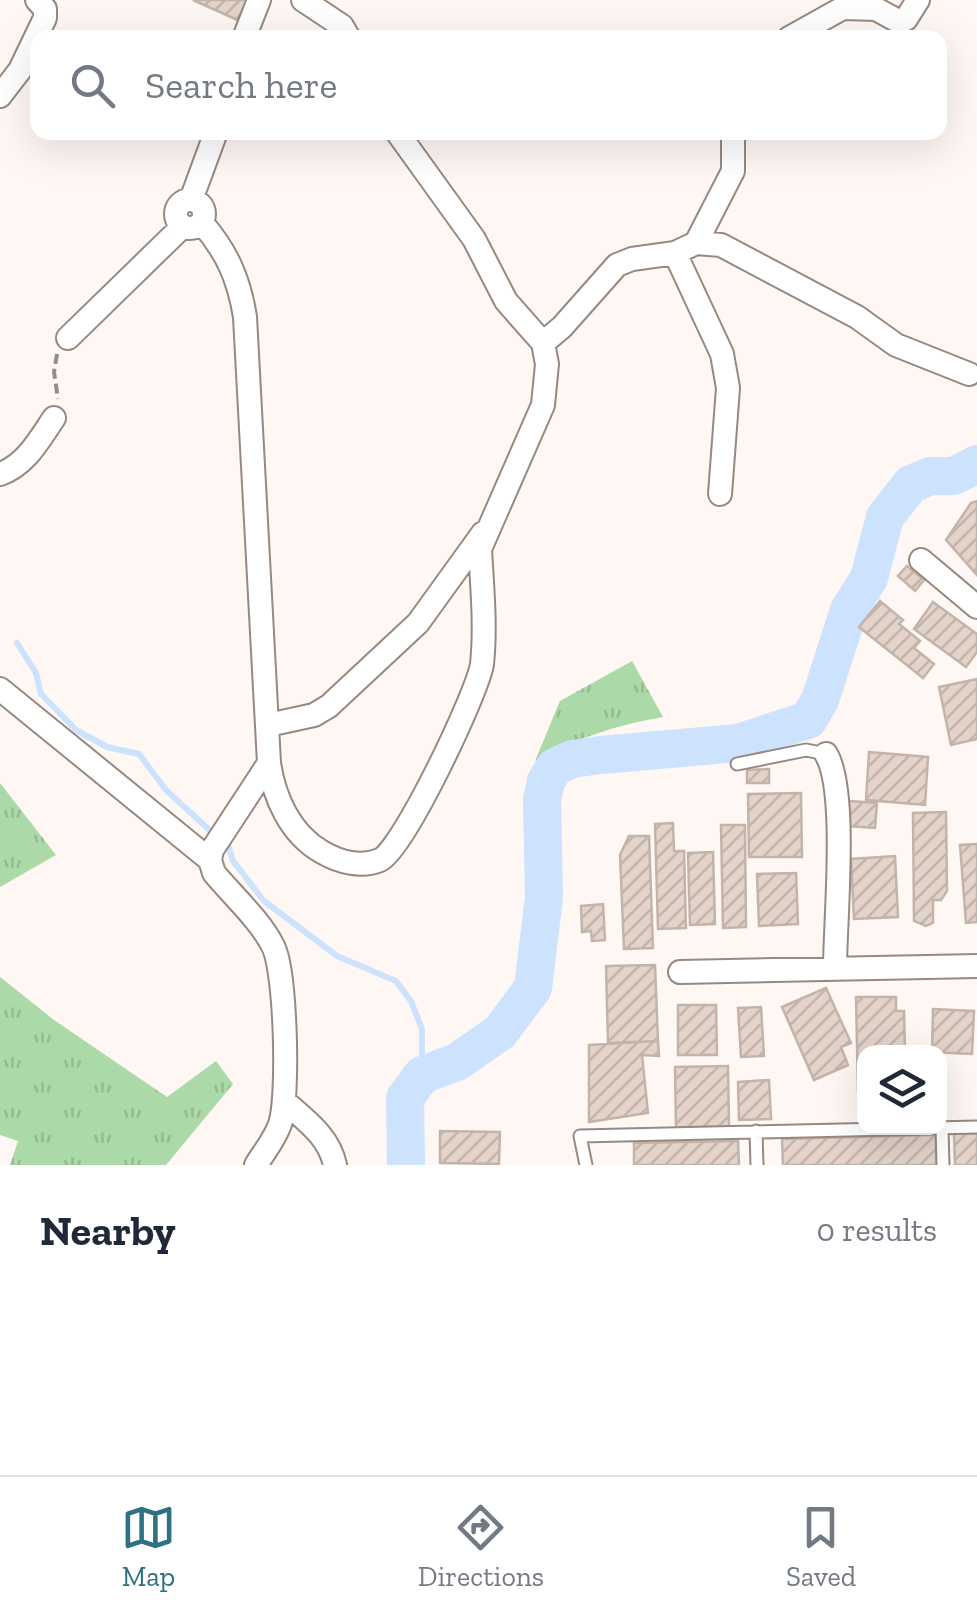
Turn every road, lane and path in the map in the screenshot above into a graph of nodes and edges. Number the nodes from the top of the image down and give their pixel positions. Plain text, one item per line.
1 (37, 0) edge
2 (259, 0) edge
3 (303, 0) edge
4 (918, 0) edge
5 (39, 30) edge
6 (247, 30) edge
7 (344, 30) edge
8 (801, 30) edge
9 (30, 49) edge
10 (0, 96) edge
11 (213, 140) edge
12 (404, 140) edge
13 (733, 140) edge
14 (192, 224) junction
15 (685, 248) junction
16 (68, 338) joint
17 (543, 343) junction
18 (969, 374) dead end
19 (54, 418) joint
20 (0, 474) edge
21 (720, 494) dead end
22 (488, 526) junction
23 (921, 560) dead end
24 (977, 607) edge
25 (0, 689) edge
26 (268, 725) junction
27 (826, 754) joint
28 (269, 763) junction
29 (737, 764) dead end
30 (217, 845) junction
31 (977, 966) edge
32 (834, 968) junction
33 (680, 972) dead end
34 (284, 1101) junction
35 (947, 1128) edge
36 (977, 1128) edge
37 (857, 1130) edge
38 (756, 1132) junction
39 (942, 1135) edge
40 (256, 1165) edge
41 (335, 1165) edge
42 (586, 1165) edge
43 (757, 1165) edge
44 (943, 1165) edge

1 - 5 street
2 - 6 street
3 - 7 street
4 - 8 street
9 - 10 street
11 - 14 street
12 - 17 street
13 - 15 street
14 - 16 street
14 - 26 street
15 - 17 street
15 - 18 street
15 - 21 street
16 - 19 path
17 - 22 street
19 - 20 street
22 - 26 street
22 - 28 street
23 - 24 street
25 - 30 street
26 - 28 street
27 - 29 lane
27 - 32 street
28 - 30 street
30 - 34 street
31 - 32 street
32 - 33 street
34 - 40 street
34 - 41 street
35 - 36 lane
37 - 38 lane
38 - 42 lane
38 - 43 lane
39 - 44 lane

